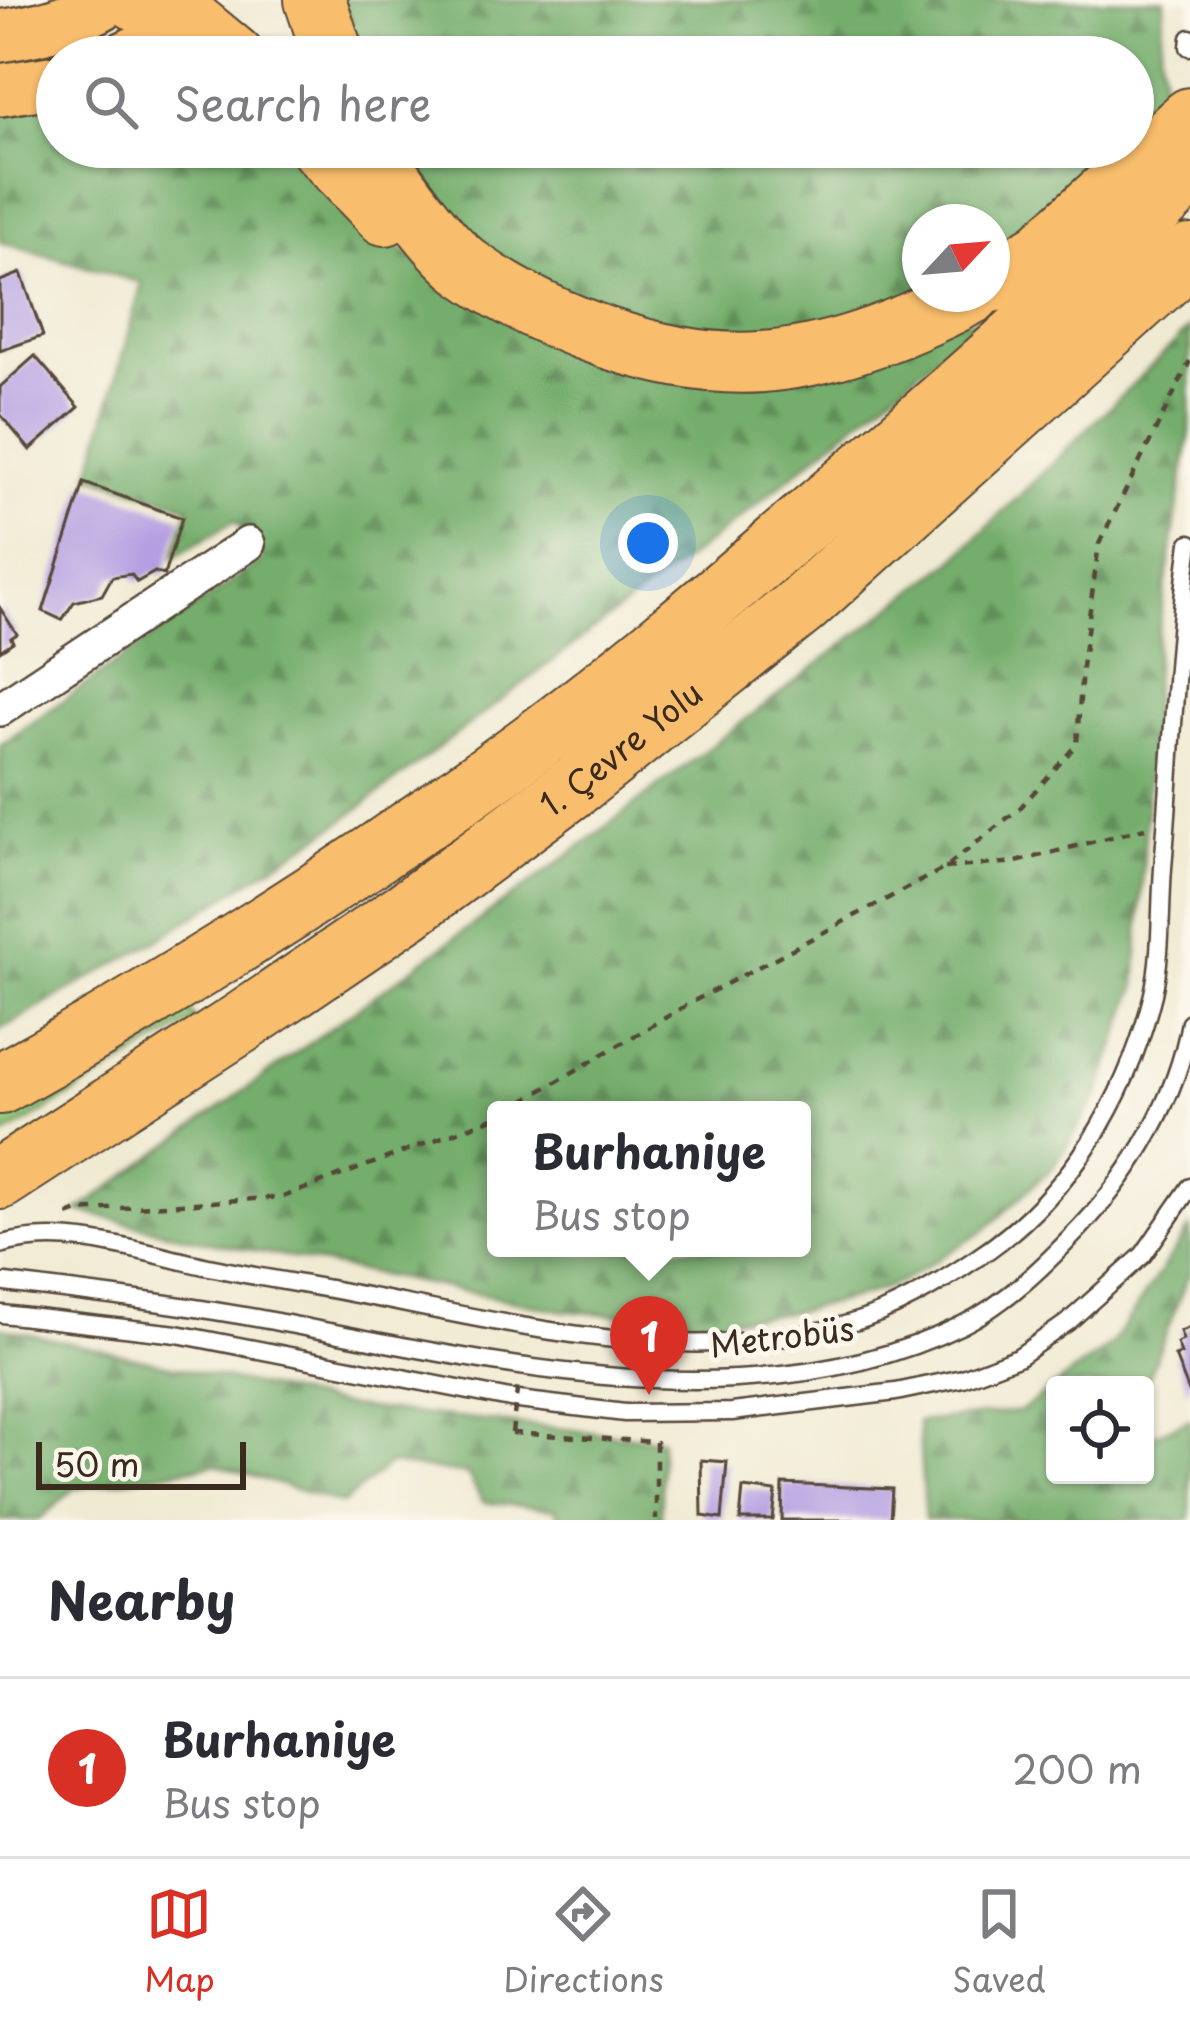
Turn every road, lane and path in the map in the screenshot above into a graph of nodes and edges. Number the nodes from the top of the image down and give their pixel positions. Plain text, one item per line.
1 (110, 0) edge
2 (315, 0) edge
3 (165, 3) edge
4 (0, 36) edge
5 (153, 36) edge
6 (207, 36) edge
7 (327, 36) edge
8 (36, 84) edge
9 (0, 90) edge
10 (1190, 118) edge
11 (1154, 150) edge
12 (340, 168) edge
13 (385, 168) edge
14 (1134, 168) edge
15 (1190, 173) edge
16 (1190, 255) edge
17 (466, 267) junction
18 (1010, 270) edge
19 (936, 312) edge
20 (1190, 361) edge
21 (1190, 543) edge
22 (248, 544) dead end
23 (0, 709) edge
24 (1166, 827) junction
25 (945, 868) junction
26 (1190, 1022) edge
27 (0, 1084) edge
28 (523, 1101) edge
29 (487, 1120) edge
30 (1190, 1187) edge
31 (7, 1206) edge
32 (6, 1283) dead end
33 (2, 1314) edge
34 (518, 1382) dead end
35 (656, 1520) edge

1 - 4 main road
2 - 7 highway
3 - 5 main road
3 - 6 highway
8 - 9 main road
10 - 11 highway
12 - 17 highway
13 - 17 highway
14 - 18 highway
15 - 27 highway, 1. Çevre Yolu
16 - 31 highway, 1. Çevre Yolu
17 - 19 highway
20 - 25 path
21 - 24 lane
22 - 23 street
24 - 25 path
24 - 31 lane
25 - 28 path
26 - 32 lane, Metrobüs
29 - 31 path
30 - 33 lane, Metrobüs
34 - 35 path, bridge

